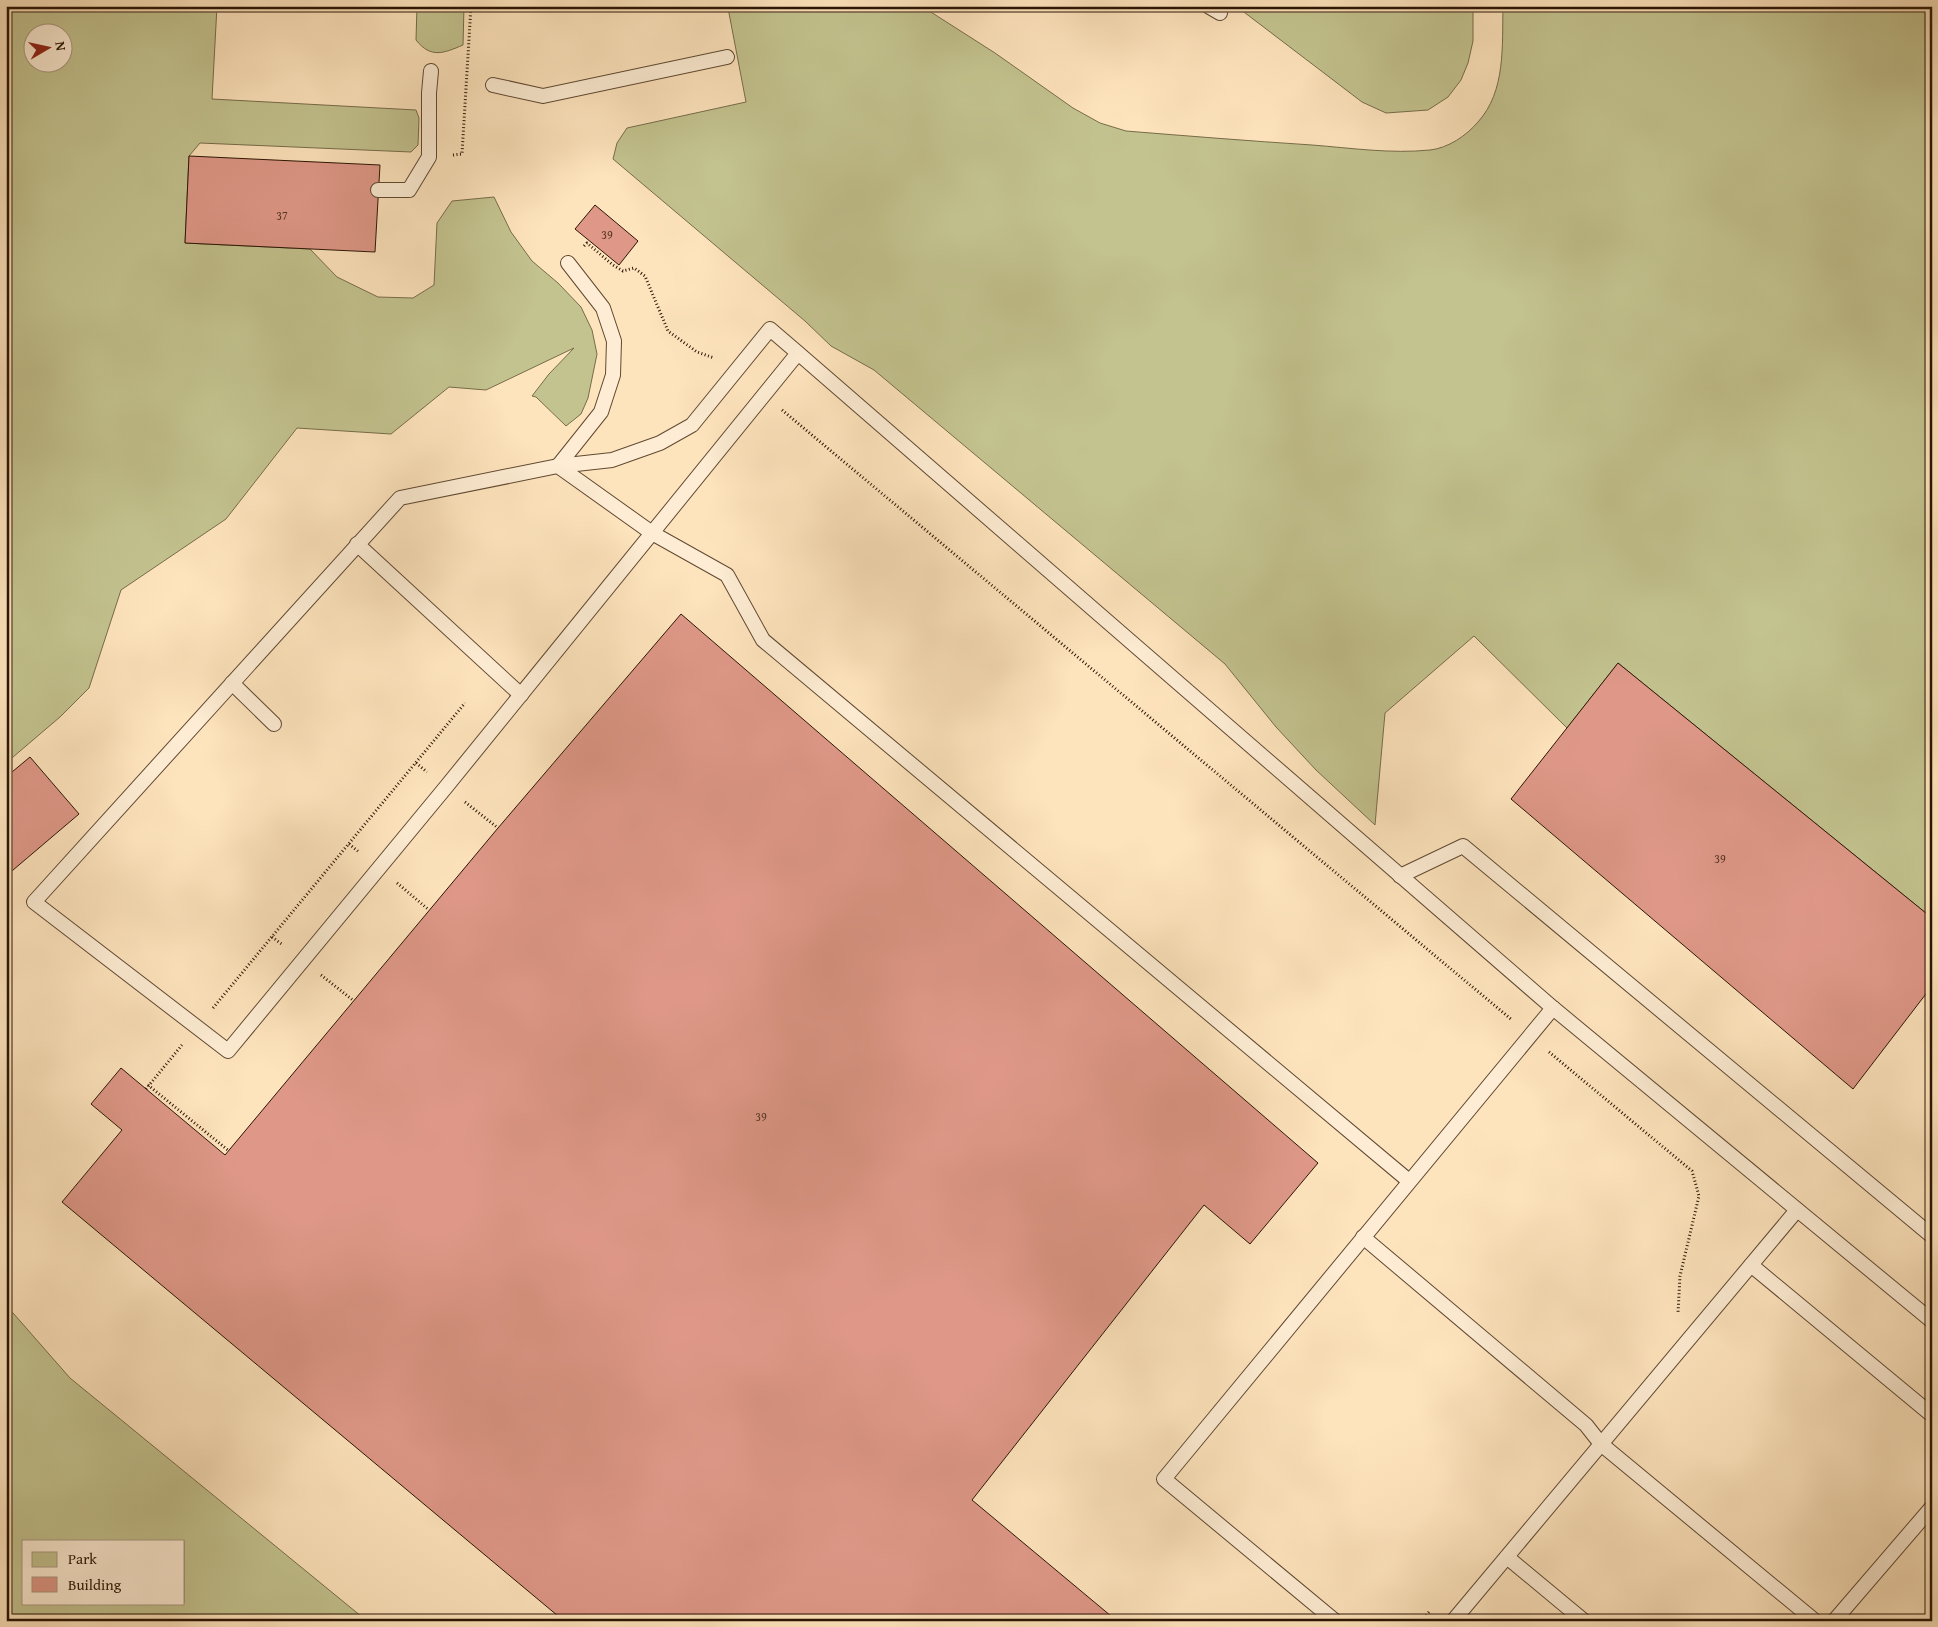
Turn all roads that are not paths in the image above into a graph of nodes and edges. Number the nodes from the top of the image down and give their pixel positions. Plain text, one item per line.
1 (727, 57) dead end
2 (431, 72) dead end
3 (493, 85) dead end
4 (378, 190) dead end
5 (568, 263) road end
6 (798, 353) junction
7 (558, 466) junction
8 (652, 533) junction
9 (357, 544) junction
10 (232, 683) junction
11 (521, 695) junction
12 (274, 724) dead end
13 (1400, 876) junction
14 (1553, 1008) junction
15 (1409, 1181) junction
16 (1796, 1210) junction
17 (1932, 1236) edge
18 (1363, 1237) junction
19 (1751, 1265) junction
20 (1932, 1321) edge
21 (1932, 1415) edge
22 (1601, 1444) junction
23 (1932, 1507) edge
24 (1507, 1557) junction
25 (1336, 1621) edge
26 (1453, 1621) edge
27 (1584, 1621) edge
28 (1815, 1621) edge
29 (1834, 1621) edge

1 - 3 lane
2 - 4 lane
5 - 7 lane
6 - 7 lane
6 - 8 lane
6 - 13 lane
7 - 8 lane
7 - 9 lane
8 - 11 lane
8 - 15 lane
9 - 10 lane
9 - 11 lane
10 - 11 lane
10 - 12 lane
13 - 14 lane
13 - 17 lane
14 - 15 lane
14 - 16 lane
15 - 18 lane
16 - 19 lane
16 - 20 lane
18 - 22 lane
18 - 25 lane
19 - 21 lane
19 - 22 lane
22 - 24 lane
22 - 28 lane
23 - 29 lane
24 - 26 lane
24 - 27 lane

